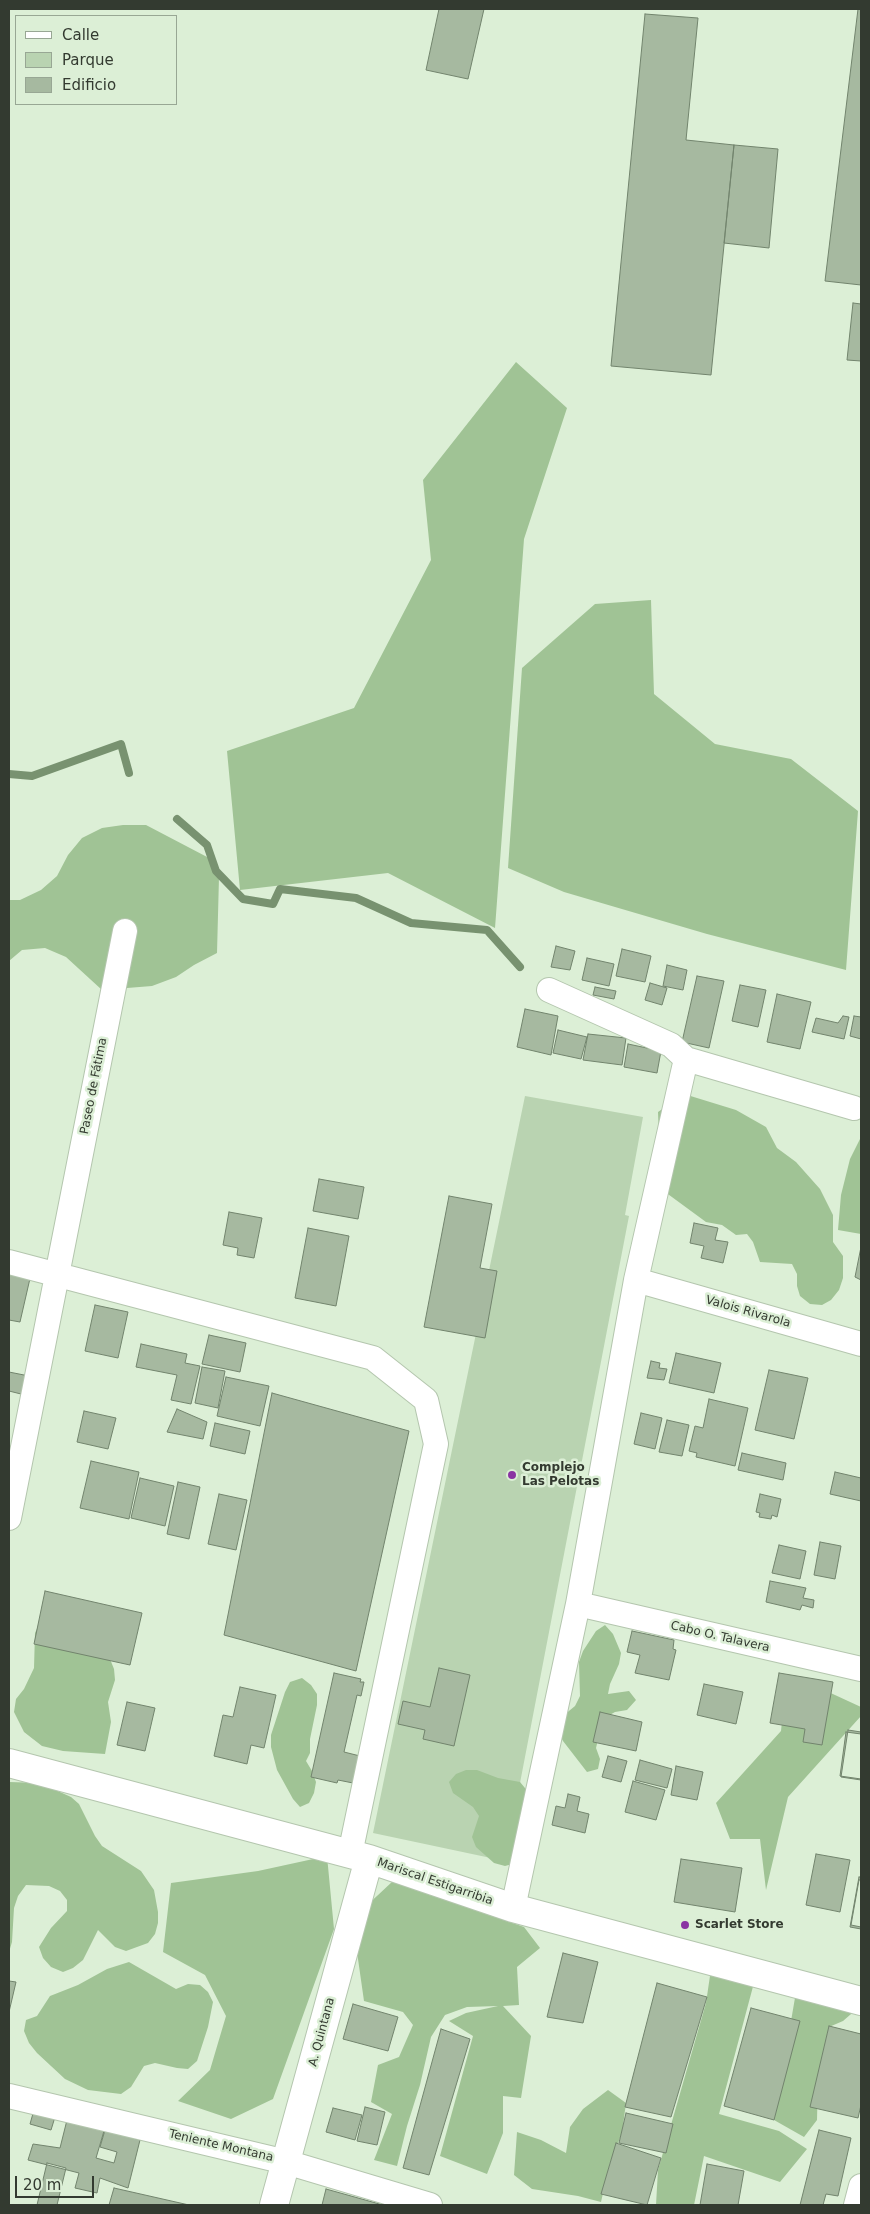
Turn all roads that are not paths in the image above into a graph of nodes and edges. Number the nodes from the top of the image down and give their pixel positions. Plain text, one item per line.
1 (125, 931) dead end
2 (549, 990) dead end
3 (686, 1059) junction
4 (854, 1108) dead end
5 (9, 1262) edge
6 (57, 1274) junction
7 (636, 1280) junction
8 (861, 1344) edge
9 (9, 1518) edge
10 (578, 1604) junction
11 (861, 1670) edge
12 (9, 1763) edge
13 (359, 1856) junction
14 (513, 1908) junction
15 (861, 2001) edge
16 (9, 2096) edge
17 (286, 2162) junction
18 (861, 2186) edge
19 (274, 2205) edge
20 (430, 2205) edge
21 (856, 2205) edge

1 - 6 street, Paseo de Fátima
2 - 3 street
3 - 4 street
3 - 7 street
5 - 6 street
6 - 9 street, Paseo de Fátima
6 - 13 street
7 - 8 street, Valois Rivarola
7 - 10 street
10 - 11 street, Cabo O. Talavera
10 - 14 street
12 - 13 street, Mariscal Estigarribia
13 - 14 street, Mariscal Estigarribia
13 - 17 street, A. Quintana
14 - 15 street, Mariscal Estigarribia
16 - 17 street, Teniente Montana
17 - 19 street, A. Quintana
17 - 20 street, Teniente Montana
18 - 21 street

